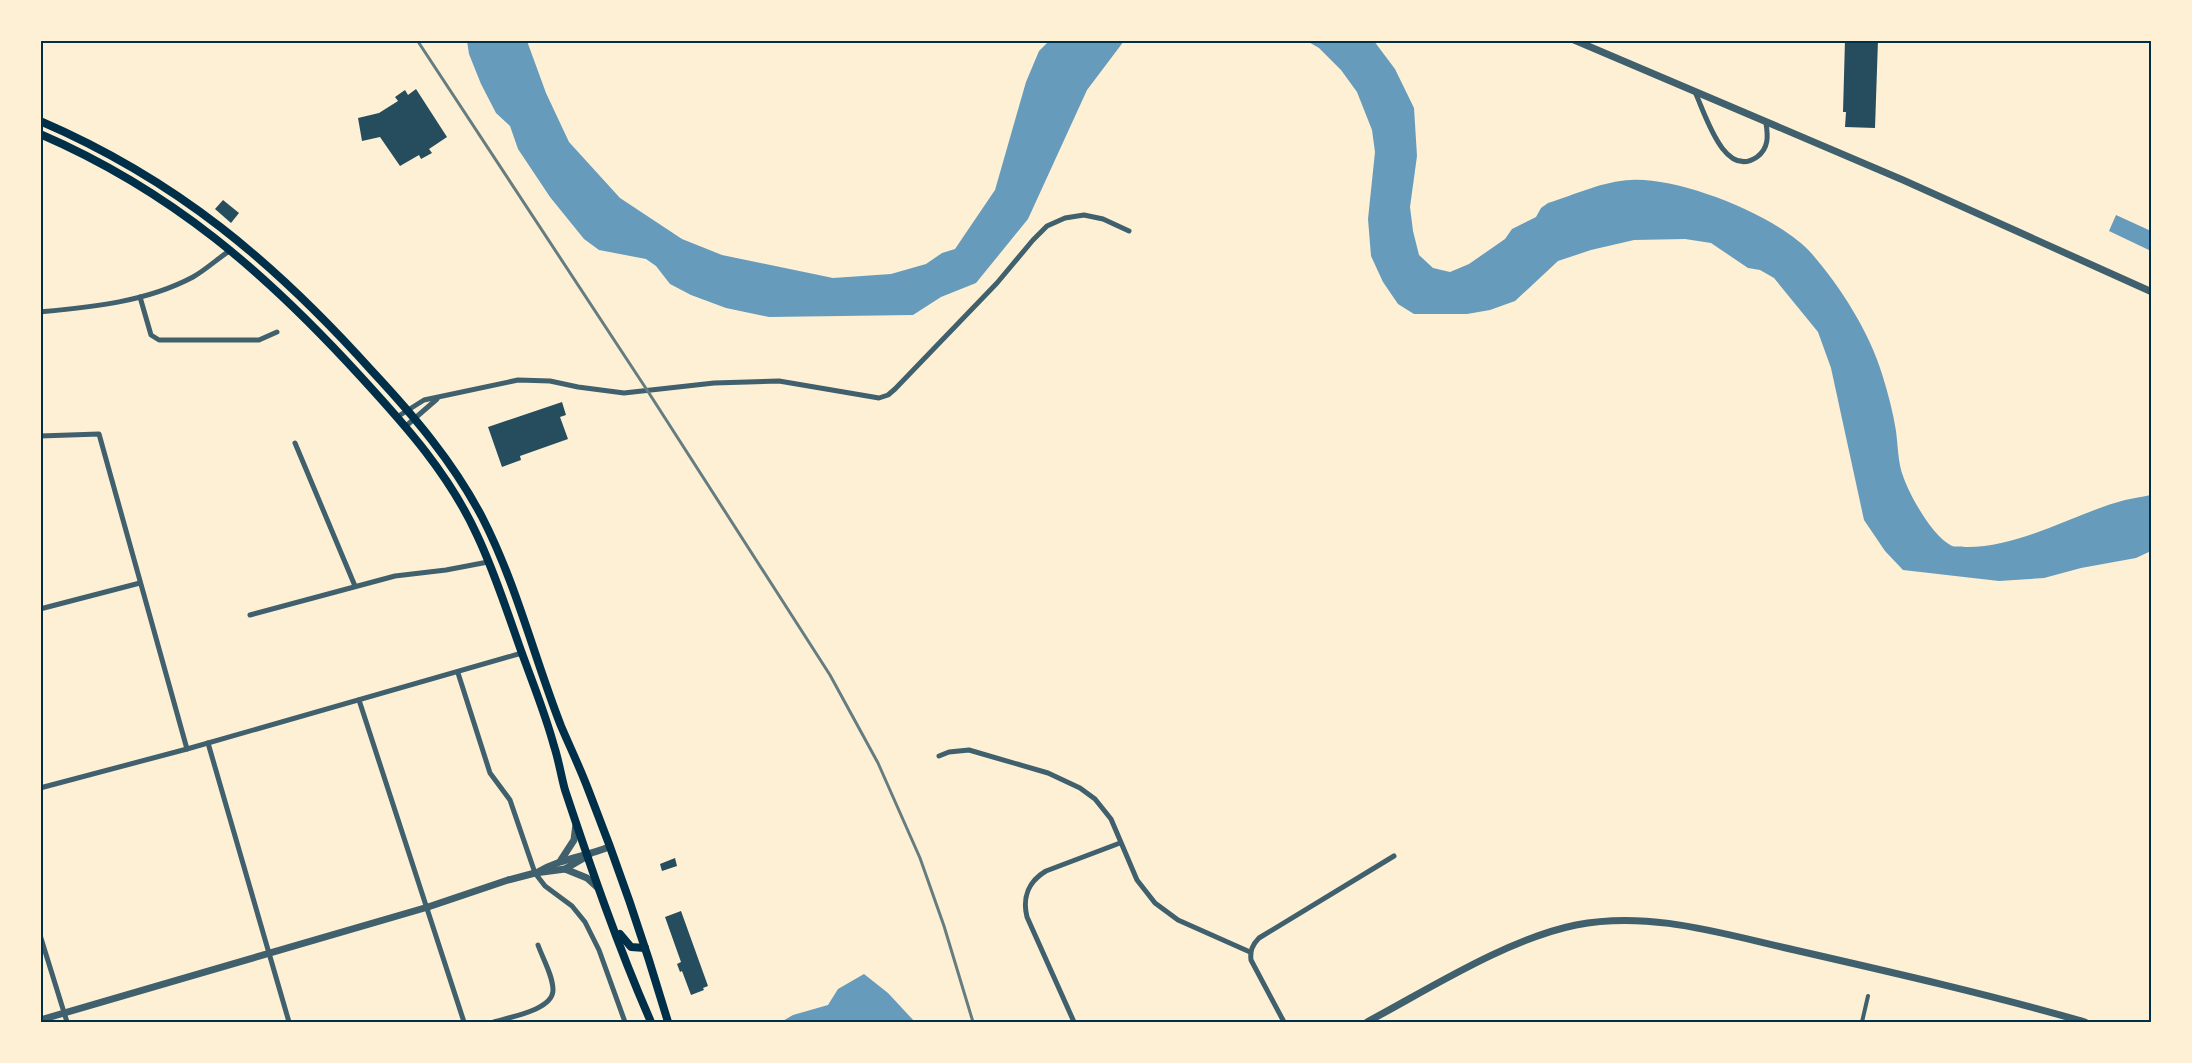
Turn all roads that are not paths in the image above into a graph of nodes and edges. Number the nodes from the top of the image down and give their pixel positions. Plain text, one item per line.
1 (1574, 40) edge
2 (1695, 92) junction
3 (40, 121) edge
4 (1766, 123) junction
5 (40, 134) edge
6 (1129, 231) dead end
7 (240, 242) junction
8 (231, 250) junction
9 (2151, 292) edge
10 (140, 297) junction
11 (40, 312) edge
12 (277, 332) dead end
13 (441, 396) junction
14 (407, 409) junction
15 (398, 417) junction
16 (416, 418) junction
17 (406, 426) junction
18 (40, 436) edge
19 (295, 443) dead end
20 (488, 561) junction
21 (140, 583) junction
22 (356, 586) junction
23 (40, 609) edge
24 (250, 615) dead end
25 (522, 653) junction
26 (458, 673) junction
27 (359, 700) junction
28 (208, 743) junction
29 (187, 749) junction
30 (939, 756) dead end
31 (40, 788) edge
32 (576, 821) junction
33 (1120, 843) junction
34 (609, 847) junction
35 (588, 855) junction
36 (1394, 855) dead end
37 (561, 860) junction
38 (565, 869) junction
39 (535, 873) junction
40 (602, 893) junction
41 (428, 908) junction
42 (615, 928) junction
43 (40, 935) edge
44 (538, 945) dead end
45 (645, 948) junction
46 (1250, 952) junction
47 (269, 953) junction
48 (1868, 996) dead end
49 (64, 1013) junction
50 (40, 1020) edge
51 (1283, 1022) edge
52 (67, 1023) edge
53 (289, 1023) edge
54 (464, 1023) edge
55 (494, 1023) edge
56 (625, 1023) edge
57 (651, 1023) edge
58 (668, 1023) edge
59 (1074, 1023) edge
60 (1367, 1023) edge
61 (1862, 1023) edge
62 (2085, 1023) edge

1 - 2 street
2 - 4 street
2 - 4 street
3 - 7 main road
4 - 9 street
5 - 8 main road
6 - 13 street
7 - 8 main road
7 - 14 main road
8 - 10 street
8 - 15 main road
10 - 11 street
10 - 12 street
13 - 14 street
13 - 16 street
14 - 15 street
14 - 16 main road
15 - 17 main road
16 - 17 street
16 - 34 main road
17 - 20 main road
18 - 21 street
19 - 22 street
20 - 22 street
20 - 25 main road
21 - 23 street
21 - 29 street
22 - 24 street
25 - 26 street
25 - 32 main road
26 - 27 street
26 - 39 street
27 - 28 street
27 - 41 street
28 - 29 street
28 - 47 street
29 - 31 street
30 - 33 street
32 - 35 main road
32 - 37 street
33 - 46 street
33 - 59 street
34 - 35 street
34 - 45 main road
35 - 37 street
35 - 38 street
35 - 40 main road
36 - 46 street
37 - 39 street
38 - 39 street
38 - 40 street
39 - 41 street
39 - 56 street
40 - 42 main road
41 - 47 street
41 - 54 street
42 - 45 main road
42 - 57 main road
43 - 49 street
44 - 55 street
45 - 58 main road
46 - 51 street
47 - 49 street
47 - 53 street
48 - 61 street
49 - 50 street
49 - 52 street
60 - 62 street

